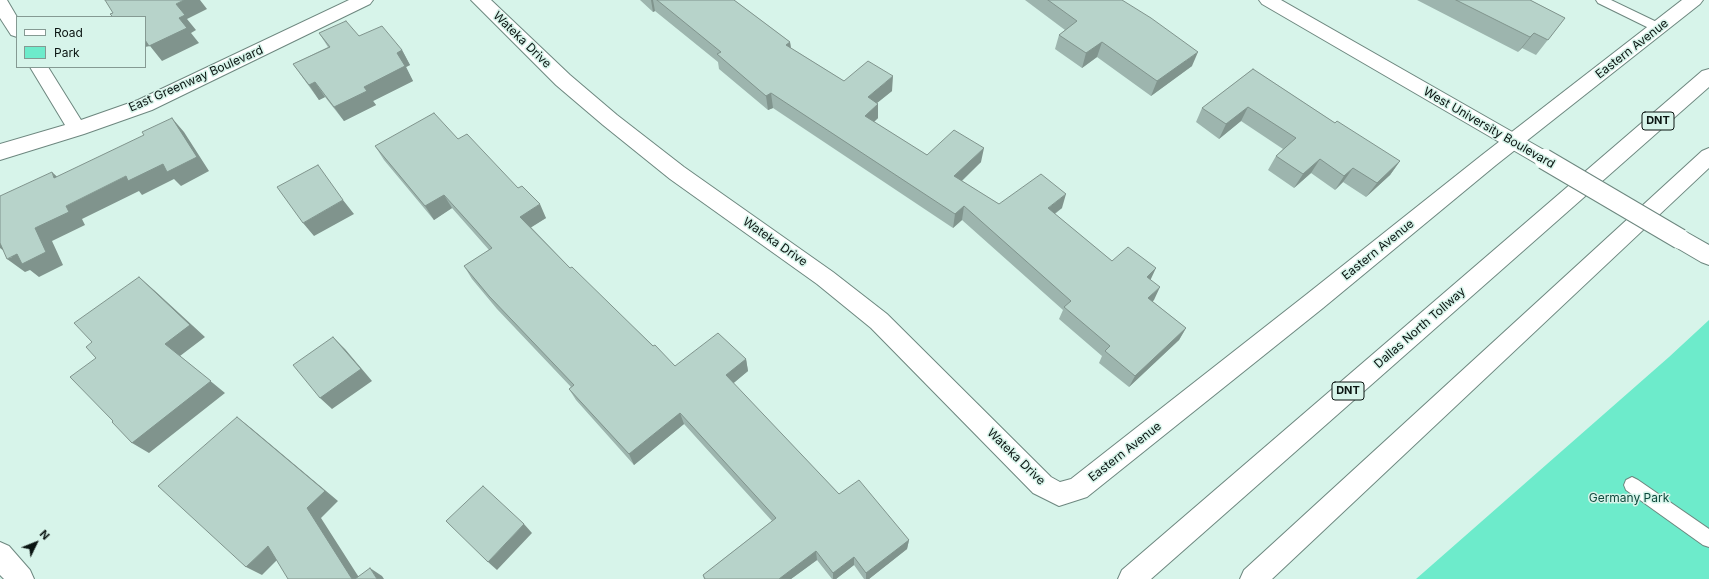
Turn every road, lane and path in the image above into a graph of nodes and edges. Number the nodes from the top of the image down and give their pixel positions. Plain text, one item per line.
1 (364, 0) edge
2 (480, 0) edge
3 (1268, 0) edge
4 (1602, 0) edge
5 (1694, 0) edge
6 (0, 3) edge
7 (1659, 28) junction
8 (16, 29) edge
9 (40, 68) edge
10 (1709, 76) edge
11 (77, 129) junction
12 (1514, 142) junction
13 (0, 152) edge
14 (1709, 156) edge
15 (1709, 256) edge
16 (1632, 485) dead end
17 (1059, 494) joint
18 (1709, 539) edge
19 (0, 556) edge
20 (21, 579) edge
21 (1131, 579) edge
22 (1253, 579) edge

1 - 11 main road, East Greenway Boulevard
2 - 17 main road, Wateka Drive
3 - 12 main road, West University Boulevard
4 - 7 lane
5 - 7 main road, Eastern Avenue
6 - 8 main road
7 - 12 main road, Eastern Avenue
9 - 11 main road
10 - 21 main road, Dallas North Tollway / DNT
11 - 13 main road, East Greenway Boulevard
12 - 15 main road, West University Boulevard, bridge
12 - 17 main road, Eastern Avenue
14 - 22 main road
16 - 18 lane
19 - 20 main road

